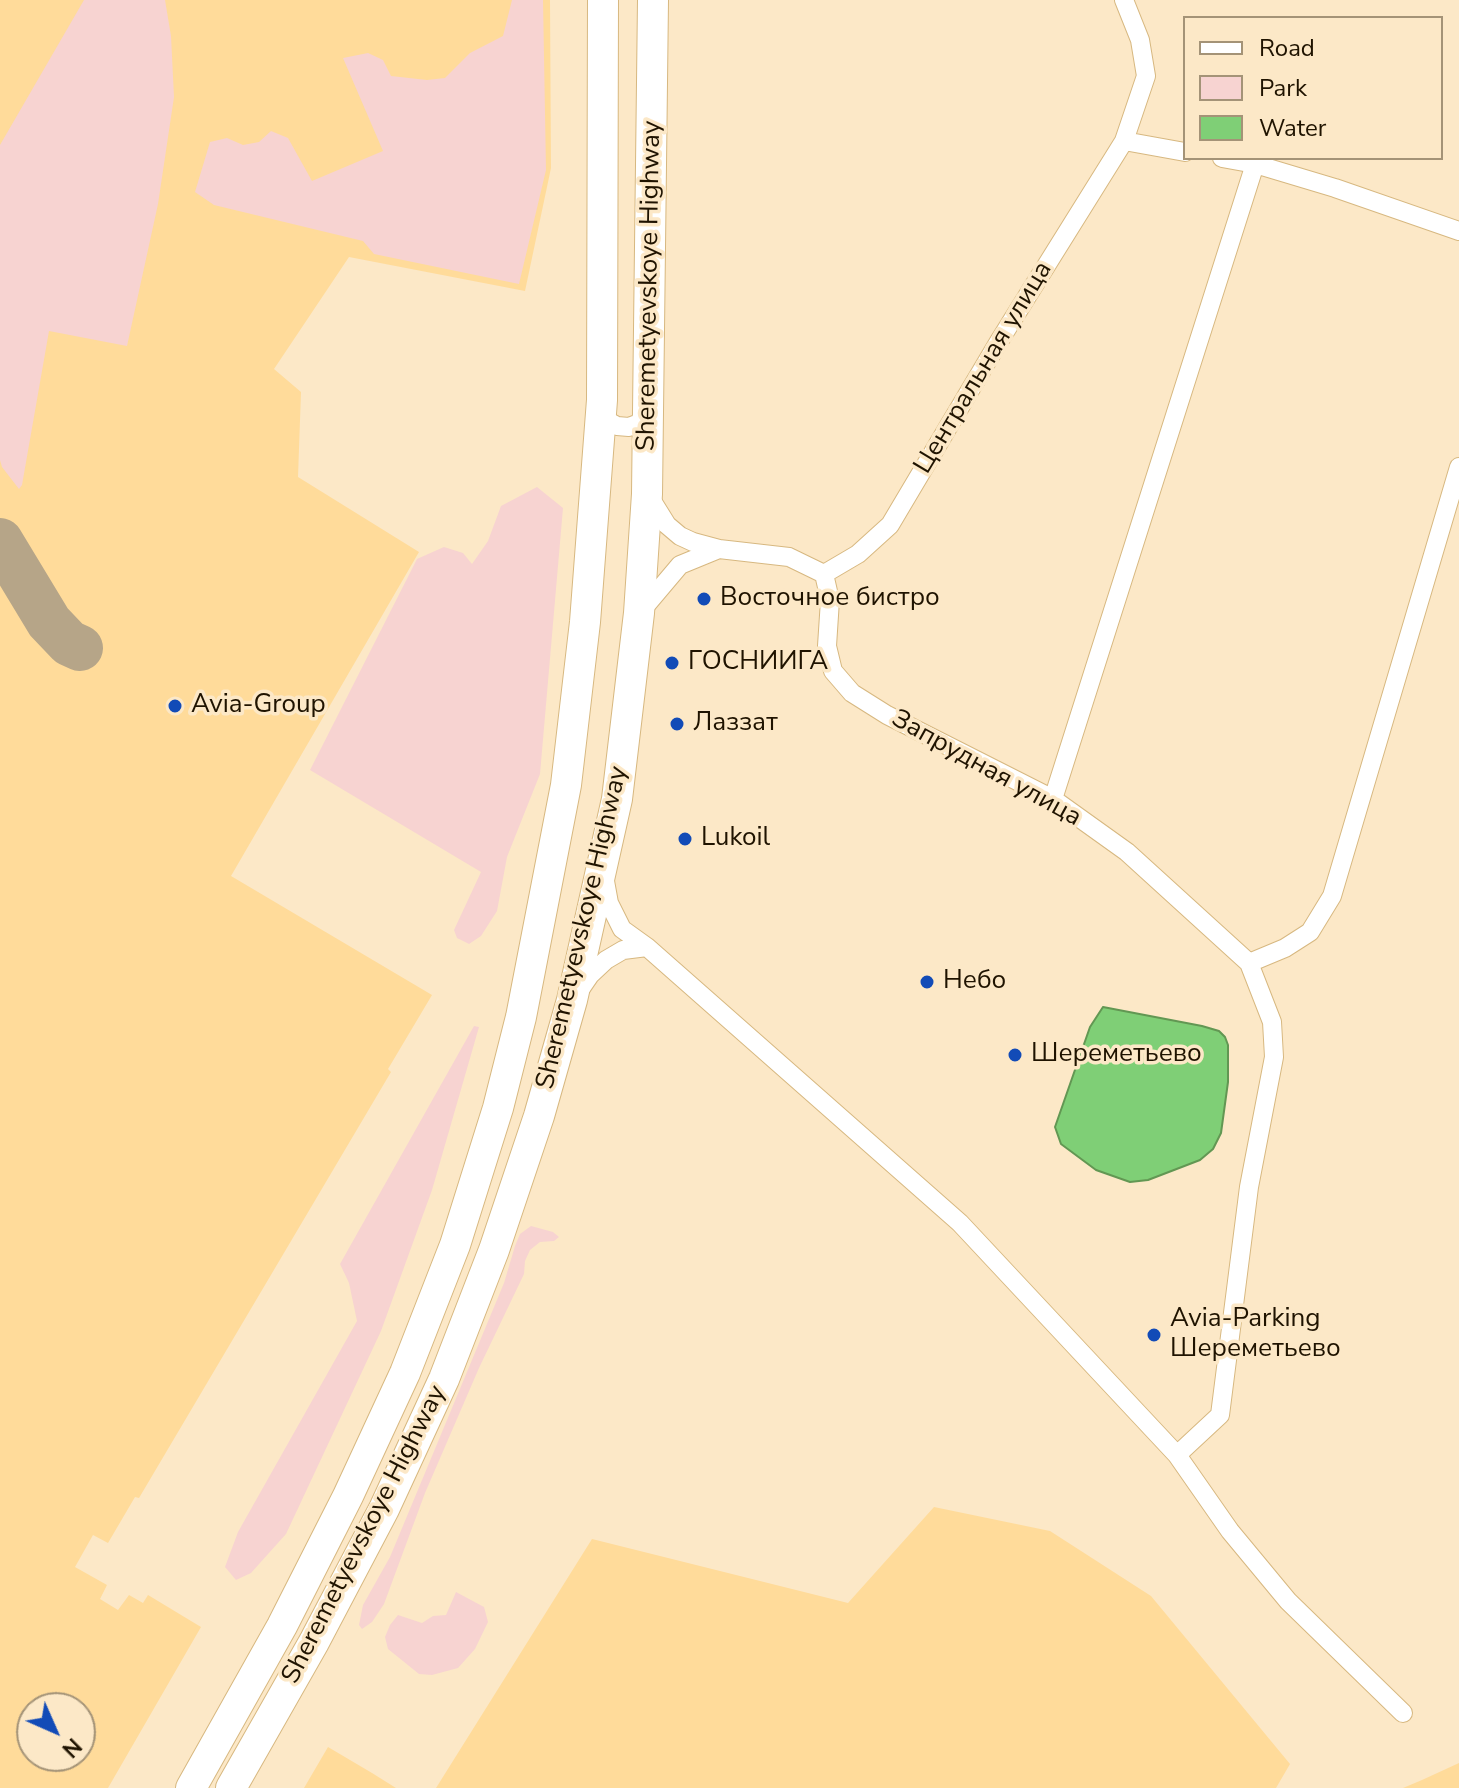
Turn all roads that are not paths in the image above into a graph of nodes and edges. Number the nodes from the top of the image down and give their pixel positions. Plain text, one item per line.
1 (603, 0) edge
2 (653, 0) edge
3 (1124, 0) edge
4 (1124, 141) junction
5 (1183, 152) edge
6 (1233, 160) edge
7 (1255, 164) junction
8 (1459, 231) edge
9 (602, 400) junction
10 (648, 403) junction
11 (1459, 467) edge
12 (647, 494) junction
13 (719, 549) junction
14 (824, 574) junction
15 (639, 613) junction
16 (1053, 799) junction
17 (602, 866) junction
18 (647, 947) junction
19 (1249, 963) junction
20 (572, 1000) junction
21 (1177, 1455) junction
22 (1403, 1713) dead end
23 (191, 1788) edge
24 (231, 1788) edge

1 - 9 main road, Sheremetyevskoye Highway
2 - 10 main road, Sheremetyevskoye Highway
3 - 4 street, Центральная улица
4 - 5 street
4 - 14 street, Центральная улица
6 - 7 street
7 - 8 street
7 - 16 street
9 - 10 street
9 - 23 main road, Sheremetyevskoye Highway
10 - 12 main road, Sheremetyevskoye Highway
11 - 19 street
12 - 13 street
12 - 15 main road, Sheremetyevskoye Highway
13 - 14 street
13 - 15 street
14 - 16 street, Запрудная улица
15 - 17 main road, Sheremetyevskoye Highway
16 - 19 street, Запрудная улица
17 - 18 street
17 - 20 main road, Sheremetyevskoye Highway
18 - 20 street
18 - 21 street
19 - 21 street
20 - 24 main road, Sheremetyevskoye Highway
21 - 22 street

